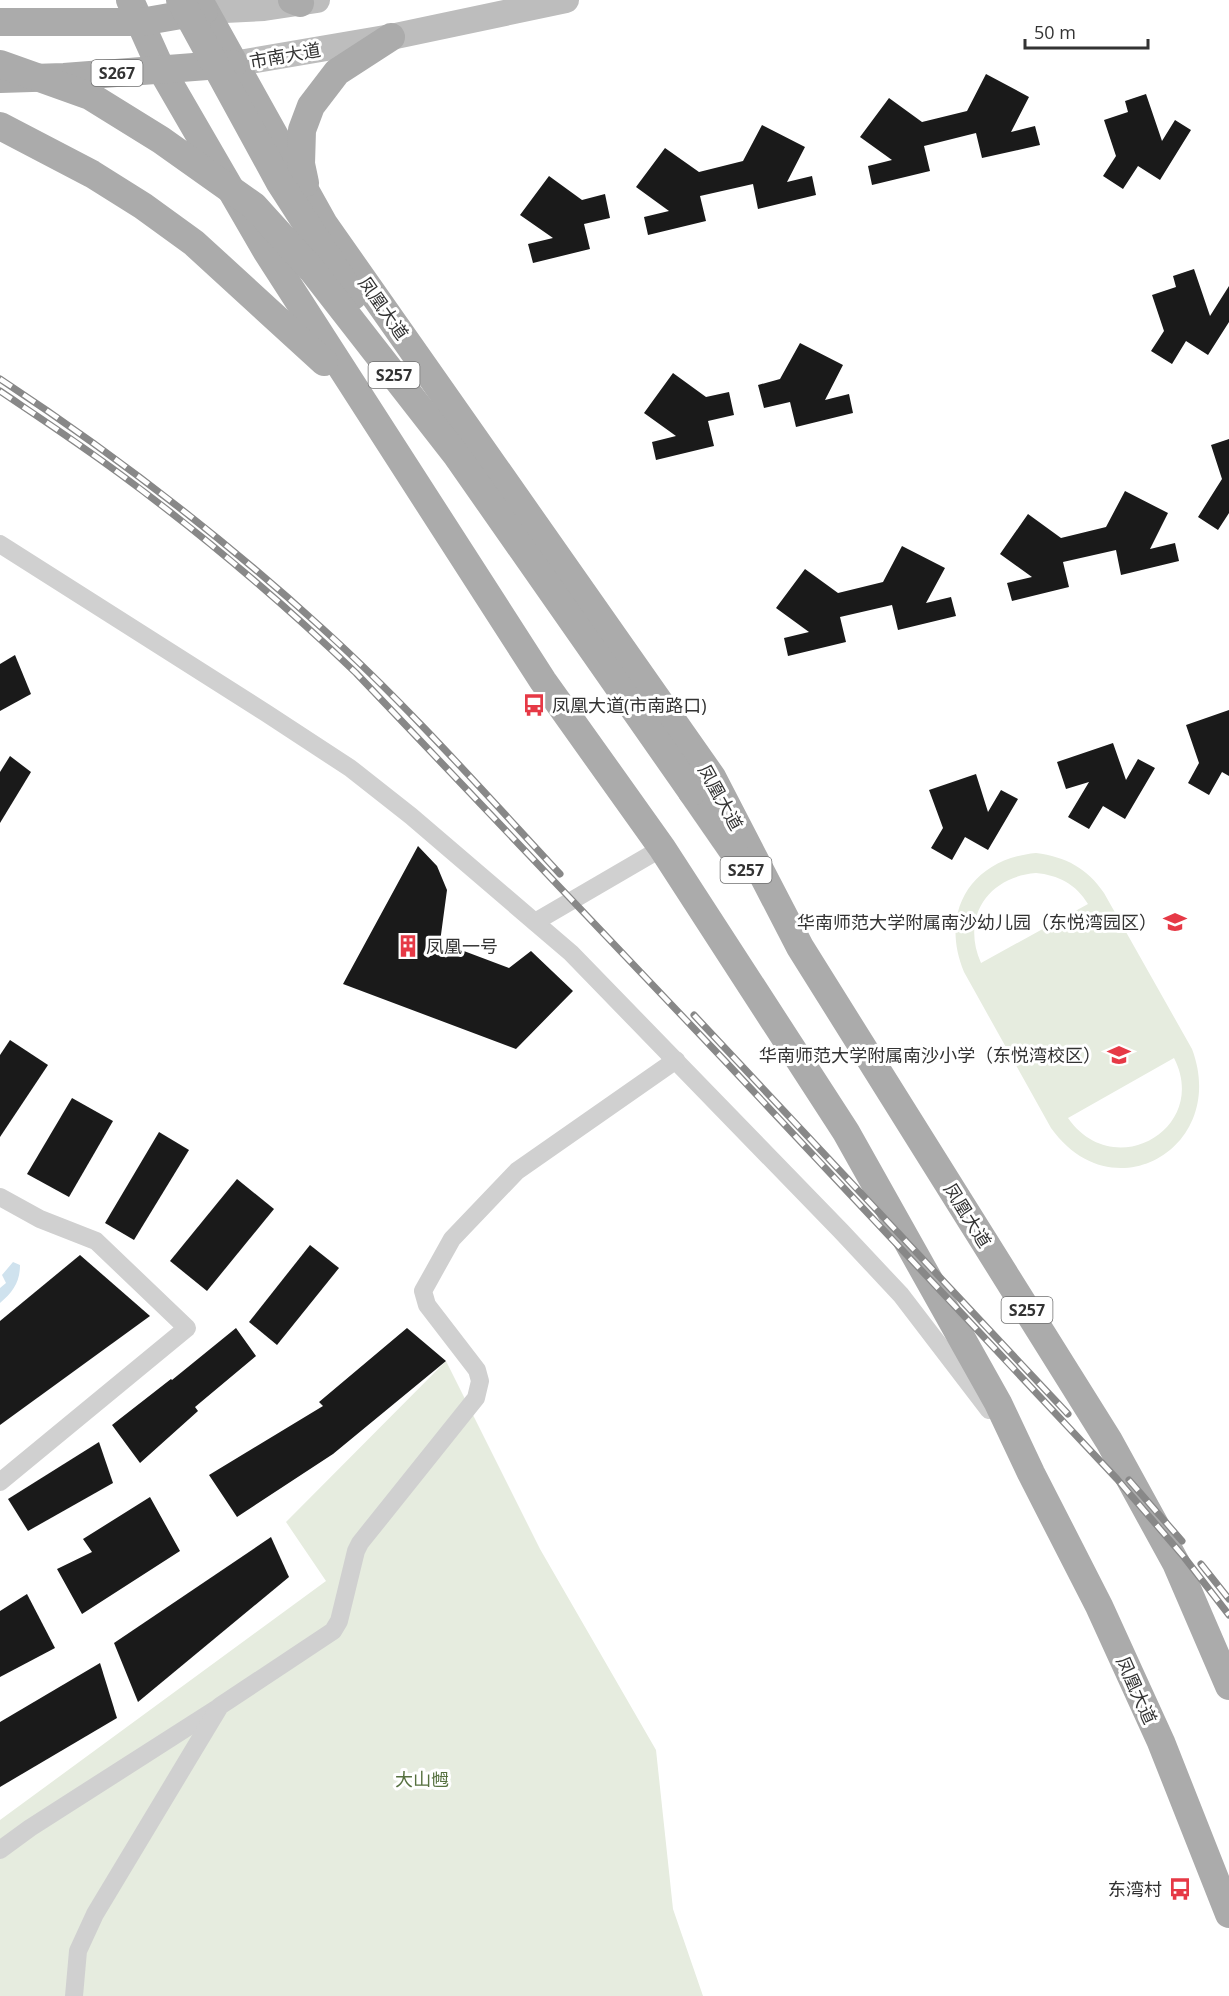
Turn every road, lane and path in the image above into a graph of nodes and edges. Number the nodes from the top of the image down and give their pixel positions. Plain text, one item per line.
1 (566, 0) edge
2 (303, 1) edge
3 (194, 4) edge
4 (136, 11) edge
5 (0, 22) edge
6 (391, 38) junction
7 (0, 64) edge
8 (233, 64) junction
9 (160, 69) junction
10 (0, 79) edge
11 (0, 126) edge
12 (309, 200) junction
13 (324, 224) junction
14 (267, 252) junction
15 (354, 390) junction
16 (457, 456) junction
17 (0, 544) edge
18 (662, 848) junction
19 (535, 922) junction
20 (800, 947) junction
21 (676, 1060) junction
22 (0, 1197) edge
23 (1031, 1473) junction
24 (0, 1482) edge
25 (1229, 1686) edge
26 (220, 1706) junction
27 (0, 1850) edge
28 (1229, 1914) edge
29 (74, 1996) edge

1 - 6 main road, 市南大道
2 - 3 main road
3 - 4 main road
3 - 8 main road, 凤凰大道 / S257
3 - 16 main road, bridge
4 - 5 main road
4 - 9 main road, 凤凰大道 / S257
6 - 8 main road, 市南大道
6 - 12 main road
7 - 16 main road, S257, bridge
8 - 9 main road, 市南大道 / S267
8 - 12 main road, 凤凰大道 / S257
9 - 10 main road, 市南大道 / S267
9 - 14 main road, 凤凰大道 / S257
11 - 15 main road
12 - 13 main road, 凤凰大道 / S257
13 - 14 main road
13 - 20 main road, 凤凰大道 / S257
14 - 15 main road, 凤凰大道 / S257
15 - 18 main road, 凤凰大道 / S257
16 - 20 main road, S257, bridge
17 - 19 street, 凤凰大道
18 - 19 street
18 - 23 main road, 凤凰大道 / S257
19 - 21 street, 凤凰大道
20 - 25 main road, 凤凰大道 / S257
21 - 23 street, 凤凰大道
21 - 26 street
22 - 24 street
23 - 28 main road, 凤凰大道 / S257
26 - 27 street
26 - 29 street

